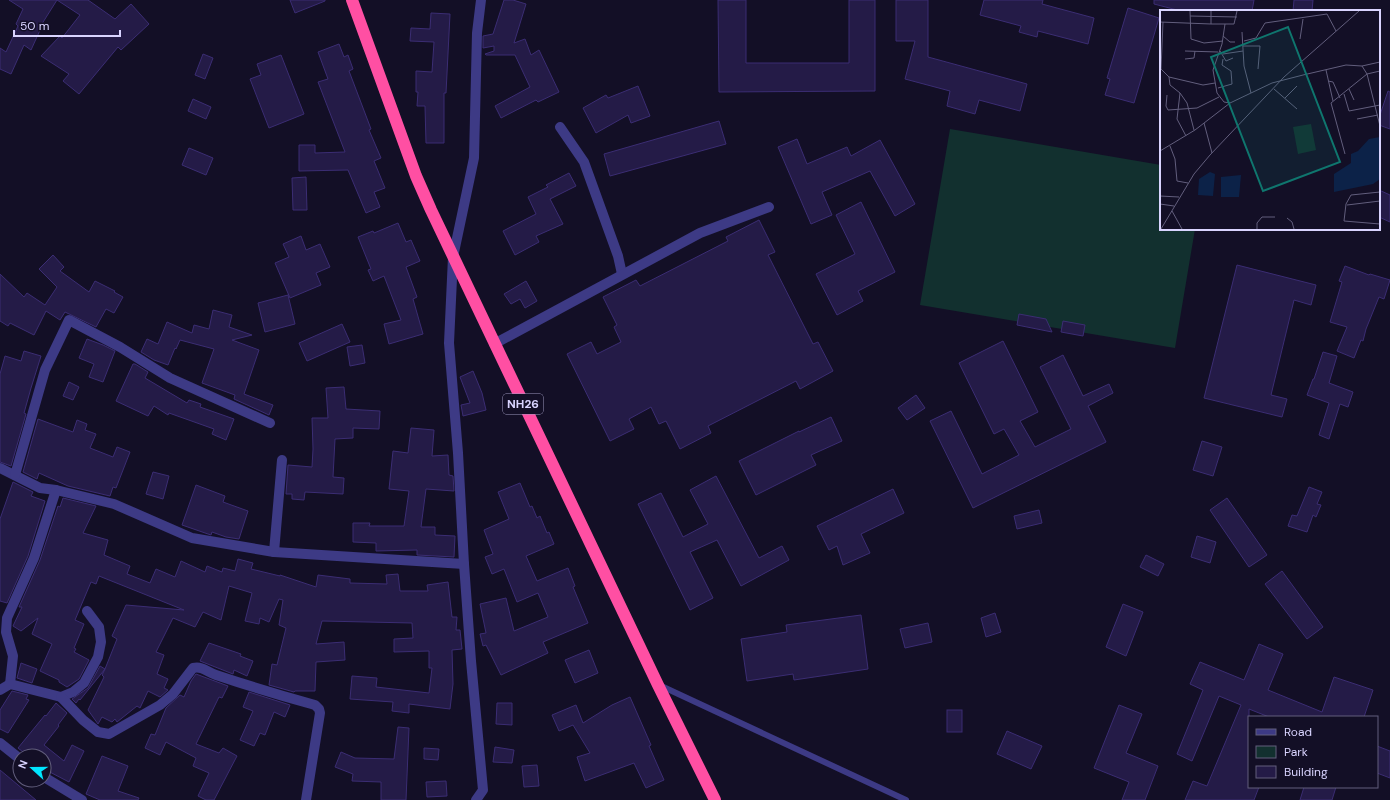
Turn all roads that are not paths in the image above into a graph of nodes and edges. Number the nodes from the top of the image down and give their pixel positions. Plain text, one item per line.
1 (352, 0) edge
2 (481, 0) edge
3 (560, 127) dead end
4 (769, 207) dead end
5 (453, 257) junction
6 (622, 274) junction
7 (494, 344) junction
8 (270, 423) dead end
9 (282, 460) dead end
10 (0, 468) edge
11 (15, 476) junction
12 (56, 490) junction
13 (274, 552) junction
14 (464, 564) junction
15 (87, 611) dead end
16 (10, 684) junction
17 (658, 685) junction
18 (0, 690) edge
19 (61, 697) junction
20 (0, 743) edge
21 (12, 753) edge
22 (52, 782) edge
23 (483, 795) edge
24 (82, 800) edge
25 (306, 800) edge
26 (476, 800) edge
27 (715, 800) edge
28 (906, 800) edge

1 - 5 highway, NH26
2 - 5 street
3 - 6 street
4 - 6 street
5 - 7 highway, NH26
5 - 14 street
6 - 7 street
7 - 17 highway, NH26
8 - 11 street
9 - 13 street
10 - 11 street
11 - 12 street
12 - 13 street
12 - 16 street
13 - 14 street
14 - 23 street
15 - 19 street
16 - 18 street
16 - 19 street
17 - 27 highway, NH26
17 - 28 lane
19 - 25 street
20 - 21 street
22 - 24 street
23 - 26 street

